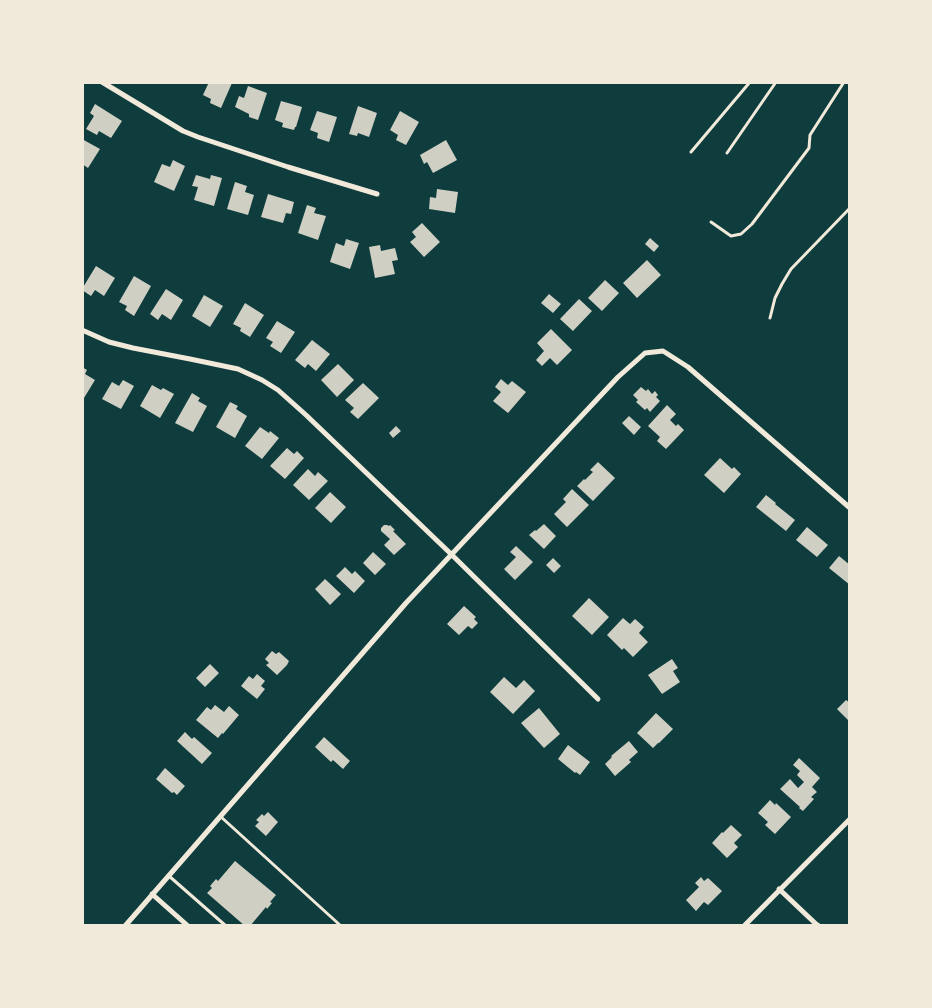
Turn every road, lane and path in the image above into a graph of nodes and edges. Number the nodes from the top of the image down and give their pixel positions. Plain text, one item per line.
1 (102, 82) edge
2 (750, 82) edge
3 (776, 82) edge
4 (844, 82) edge
5 (691, 152) dead end
6 (727, 153) dead end
7 (377, 194) dead end
8 (850, 208) edge
9 (710, 222) dead end
10 (770, 318) dead end
11 (82, 330) edge
12 (850, 508) edge
13 (451, 554) junction
14 (598, 699) dead end
15 (220, 816) junction
16 (850, 819) edge
17 (169, 876) junction
18 (779, 889) junction
19 (152, 894) junction
20 (125, 926) edge
21 (188, 926) edge
22 (226, 926) edge
23 (341, 926) edge
24 (744, 926) edge
25 (819, 926) edge

1 - 7 street
2 - 5 lane
3 - 6 lane
4 - 9 lane
8 - 10 lane
11 - 13 street
12 - 13 street
13 - 14 street
13 - 15 street
15 - 17 street
15 - 23 lane
16 - 18 street
17 - 19 street
17 - 22 lane
18 - 24 street
18 - 25 street
19 - 20 street
19 - 21 street

